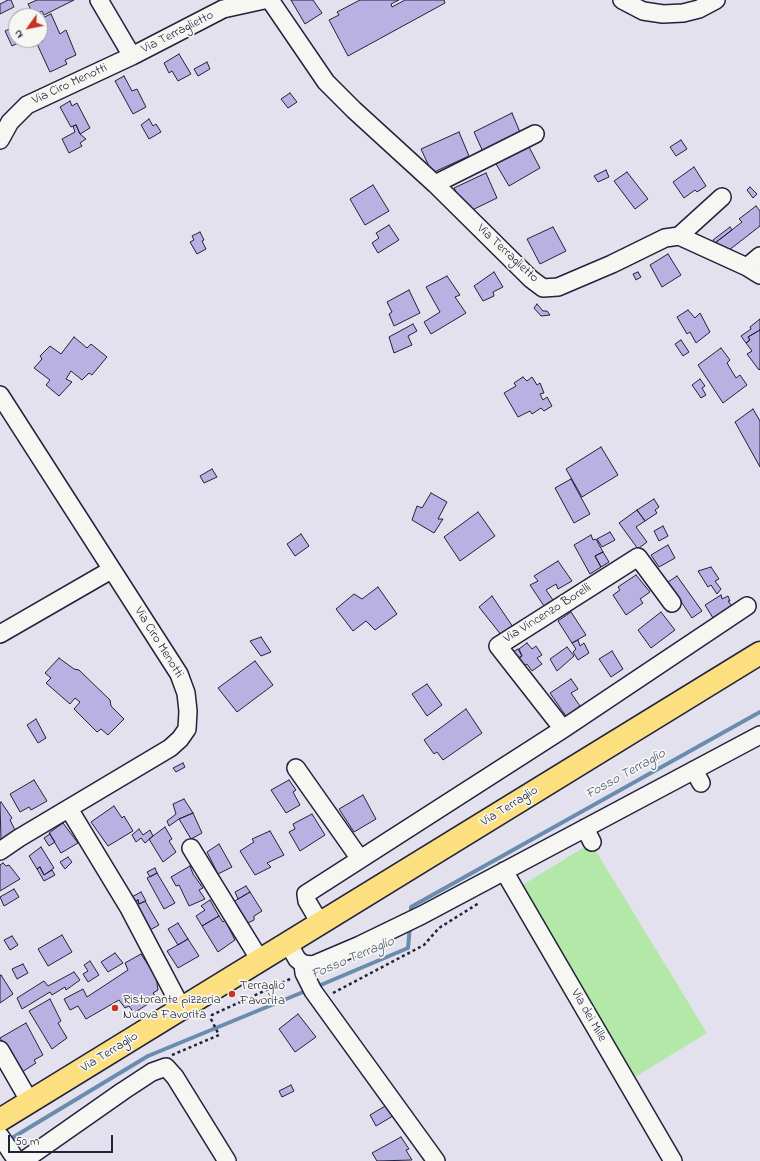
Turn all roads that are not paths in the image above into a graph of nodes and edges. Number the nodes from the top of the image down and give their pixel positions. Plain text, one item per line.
1 (100, 0) edge
2 (264, 0) edge
3 (270, 0) edge
4 (622, 0) edge
5 (716, 0) edge
6 (132, 56) junction
7 (535, 134) dead end
8 (0, 140) edge
9 (435, 184) junction
10 (722, 197) dead end
11 (679, 236) junction
12 (760, 256) edge
13 (754, 271) edge
14 (0, 395) edge
15 (111, 570) junction
16 (672, 603) dead end
17 (747, 606) dead end
18 (0, 634) edge
19 (760, 653) edge
20 (563, 728) junction
21 (760, 735) edge
22 (296, 768) dead end
23 (69, 809) junction
24 (191, 848) dead end
25 (0, 851) edge
26 (360, 859) junction
27 (504, 871) junction
28 (320, 923) junction
29 (288, 943) junction
30 (260, 960) junction
31 (307, 976) junction
32 (182, 1009) junction
33 (0, 1050) edge
34 (30, 1102) junction
35 (0, 1120) edge
36 (0, 1136) edge
37 (17, 1158) edge
38 (227, 1161) edge
39 (436, 1161) edge
40 (673, 1161) edge

1 - 6 street, Via Terraglietto
2 - 6 street, Via Terraglietto
3 - 9 street, Via Terraglietto
4 - 5 street
6 - 8 street, Via Ciro Menotti
7 - 9 street
9 - 11 street, Via Terraglietto
10 - 11 street, Via Terraglietto
11 - 13 street
12 - 13 street
14 - 15 street, Via Ciro Menotti
15 - 18 street
15 - 23 street, Via Ciro Menotti
16 - 20 street, Via Vincenzo Borelli
17 - 20 street
19 - 28 main road, Via Terraglio
20 - 26 street
21 - 27 street
22 - 26 street
23 - 25 street, Via Ciro Menotti
23 - 32 street
24 - 30 street
26 - 28 street
27 - 31 street
27 - 40 street, Via dei Mille
28 - 29 main road, Via Terraglio
29 - 30 main road, Via Terraglio
29 - 31 street
30 - 32 main road, Via Terraglio
31 - 39 street
32 - 34 main road, Via Terraglio
33 - 34 street
34 - 35 main road, Via Terraglio
36 - 37 street
37 - 38 street

